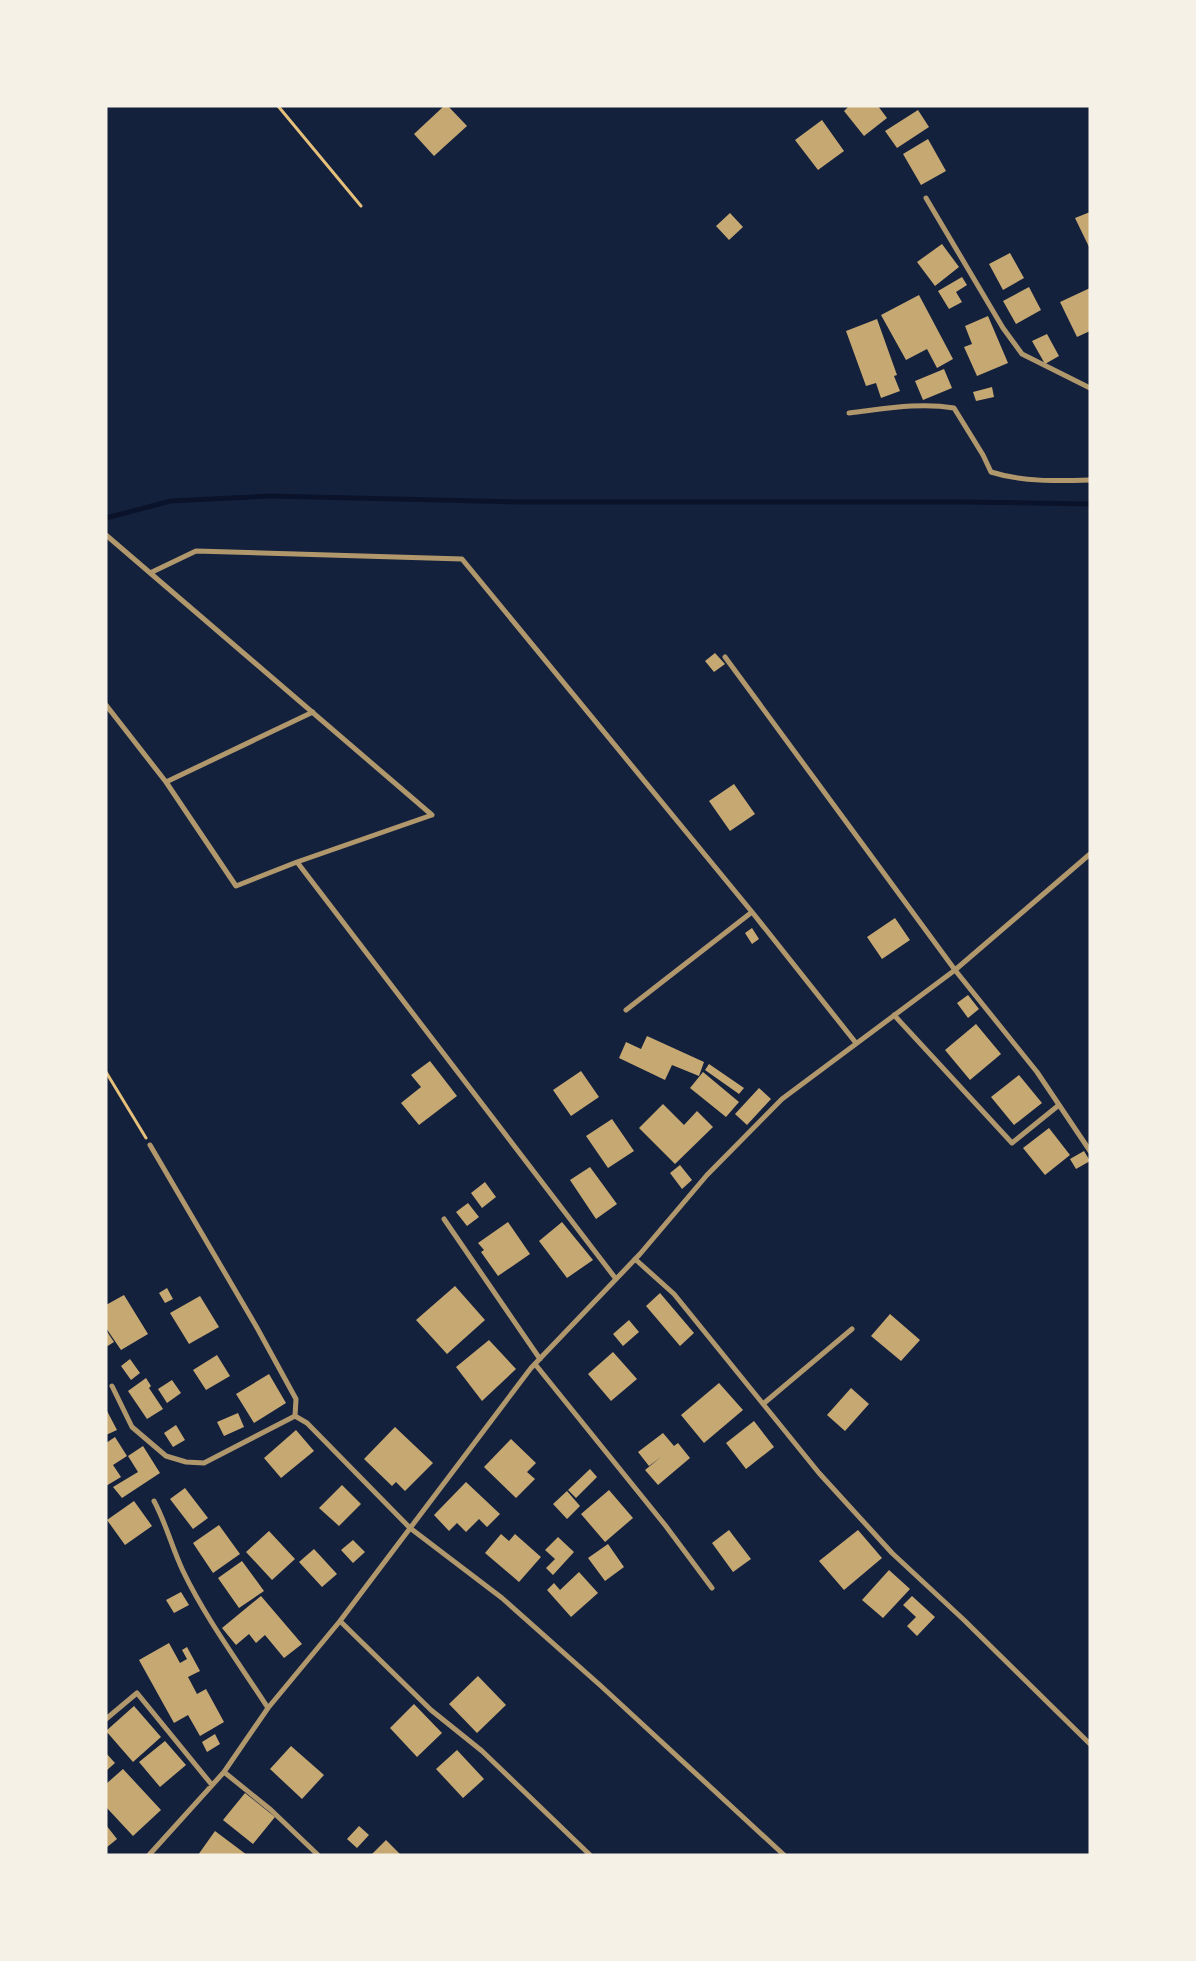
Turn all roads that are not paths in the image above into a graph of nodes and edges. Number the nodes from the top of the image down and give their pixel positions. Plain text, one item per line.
1 (926, 198) dead end
2 (1090, 388) edge
3 (849, 413) dead end
4 (1090, 480) edge
5 (106, 535) edge
6 (150, 573) junction
7 (725, 657) dead end
8 (106, 705) edge
9 (313, 712) junction
10 (166, 782) junction
11 (1090, 854) edge
12 (297, 862) junction
13 (752, 912) junction
14 (955, 970) junction
15 (626, 1010) dead end
16 (894, 1015) junction
17 (856, 1043) junction
18 (1059, 1105) junction
19 (150, 1145) road end
20 (1090, 1151) edge
21 (444, 1219) dead end
22 (635, 1259) junction
23 (616, 1279) junction
24 (852, 1329) dead end
25 (540, 1359) junction
26 (535, 1364) junction
27 (112, 1386) dead end
28 (763, 1404) junction
29 (295, 1416) junction
30 (154, 1501) dead end
31 (410, 1528) junction
32 (712, 1588) dead end
33 (340, 1621) junction
34 (268, 1708) junction
35 (106, 1719) edge
36 (1090, 1744) edge
37 (224, 1772) junction
38 (212, 1784) junction
39 (149, 1855) edge
40 (318, 1855) edge
41 (590, 1855) edge
42 (784, 1855) edge

1 - 2 street
3 - 4 street
5 - 6 street
6 - 9 street
6 - 13 street
7 - 14 street
8 - 10 street
9 - 10 street
9 - 12 street
10 - 12 street
11 - 14 street
12 - 23 street
13 - 15 street
13 - 17 street
14 - 16 street
14 - 18 street
16 - 17 street
16 - 18 street
17 - 22 street
18 - 20 street
19 - 29 street
21 - 25 street
22 - 23 street
22 - 28 street
23 - 25 street
24 - 28 street
25 - 26 street
26 - 31 street
26 - 32 street
27 - 29 street
28 - 36 street
29 - 31 street
30 - 34 street
31 - 33 street
31 - 42 street
33 - 34 street
33 - 41 street
34 - 37 street
35 - 38 street
37 - 38 street
37 - 40 street
38 - 39 street

